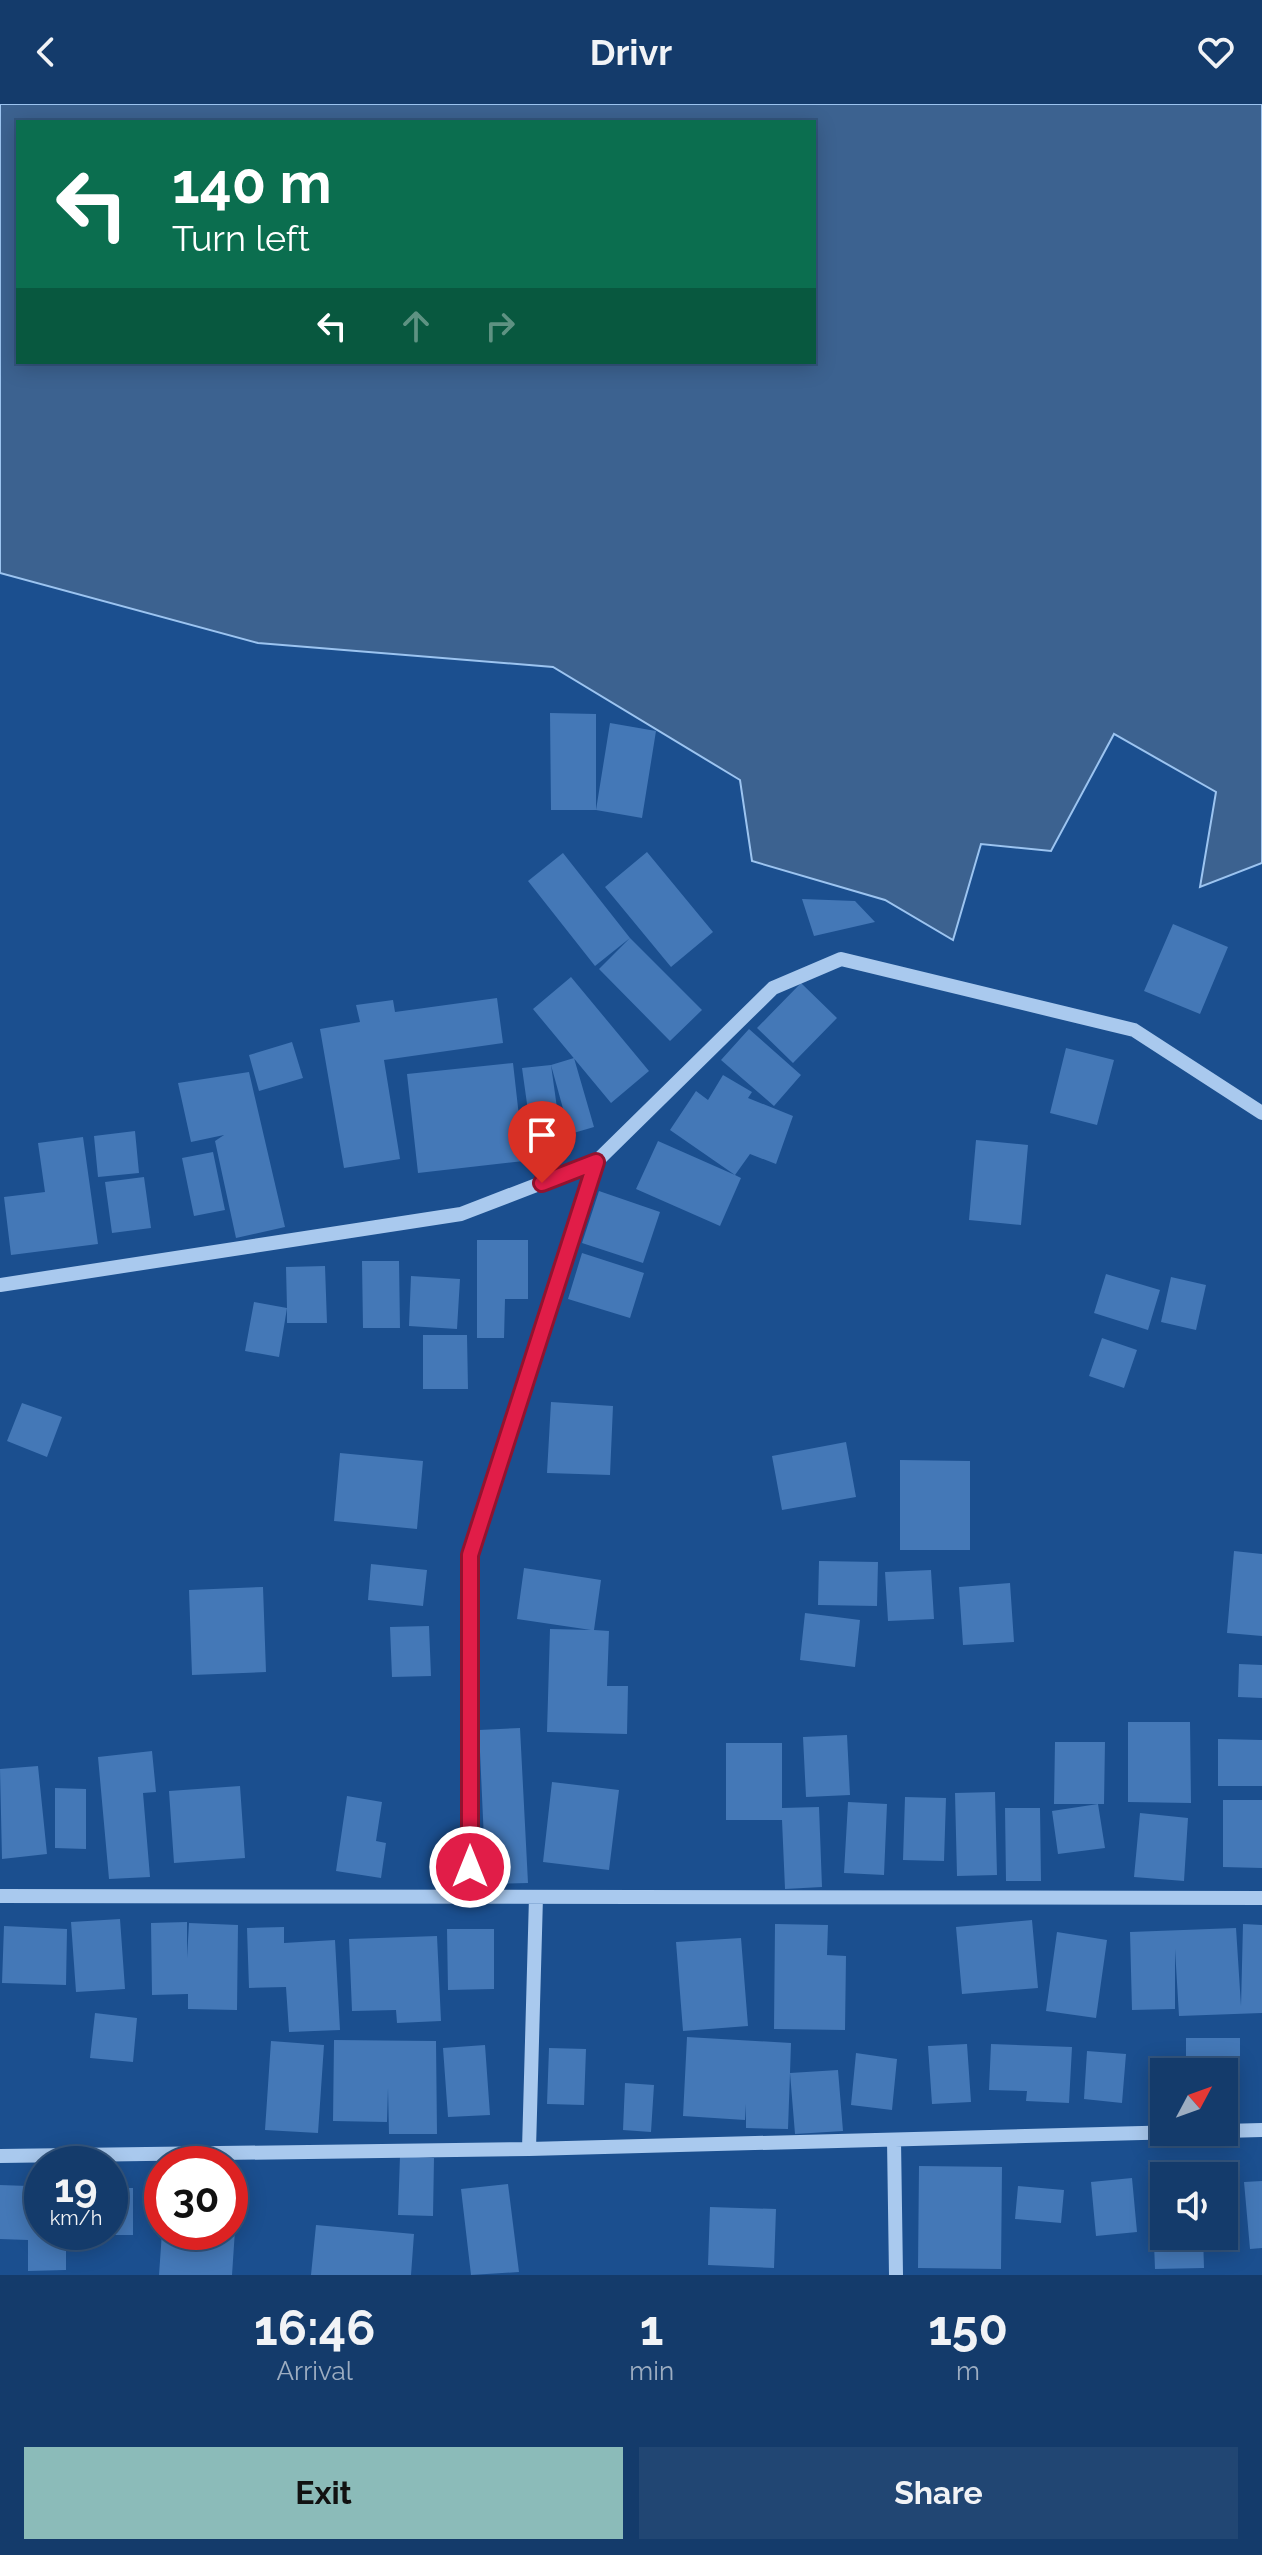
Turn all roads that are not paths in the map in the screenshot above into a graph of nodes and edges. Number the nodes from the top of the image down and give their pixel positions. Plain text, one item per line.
1 (1262, 1113) edge
2 (596, 1162) junction
3 (0, 1285) edge
4 (0, 1896) edge
5 (536, 1897) junction
6 (470, 1898) junction
7 (1262, 1898) edge
8 (1262, 2130) edge
9 (1238, 2131) edge
10 (1150, 2133) edge
11 (894, 2140) junction
12 (529, 2149) junction
13 (0, 2156) edge
14 (896, 2275) edge

1 - 2 street
2 - 3 street
2 - 6 street
4 - 6 street
5 - 6 street
5 - 7 street
5 - 12 street
8 - 9 street
10 - 11 street
11 - 12 street
11 - 14 street
12 - 13 street

